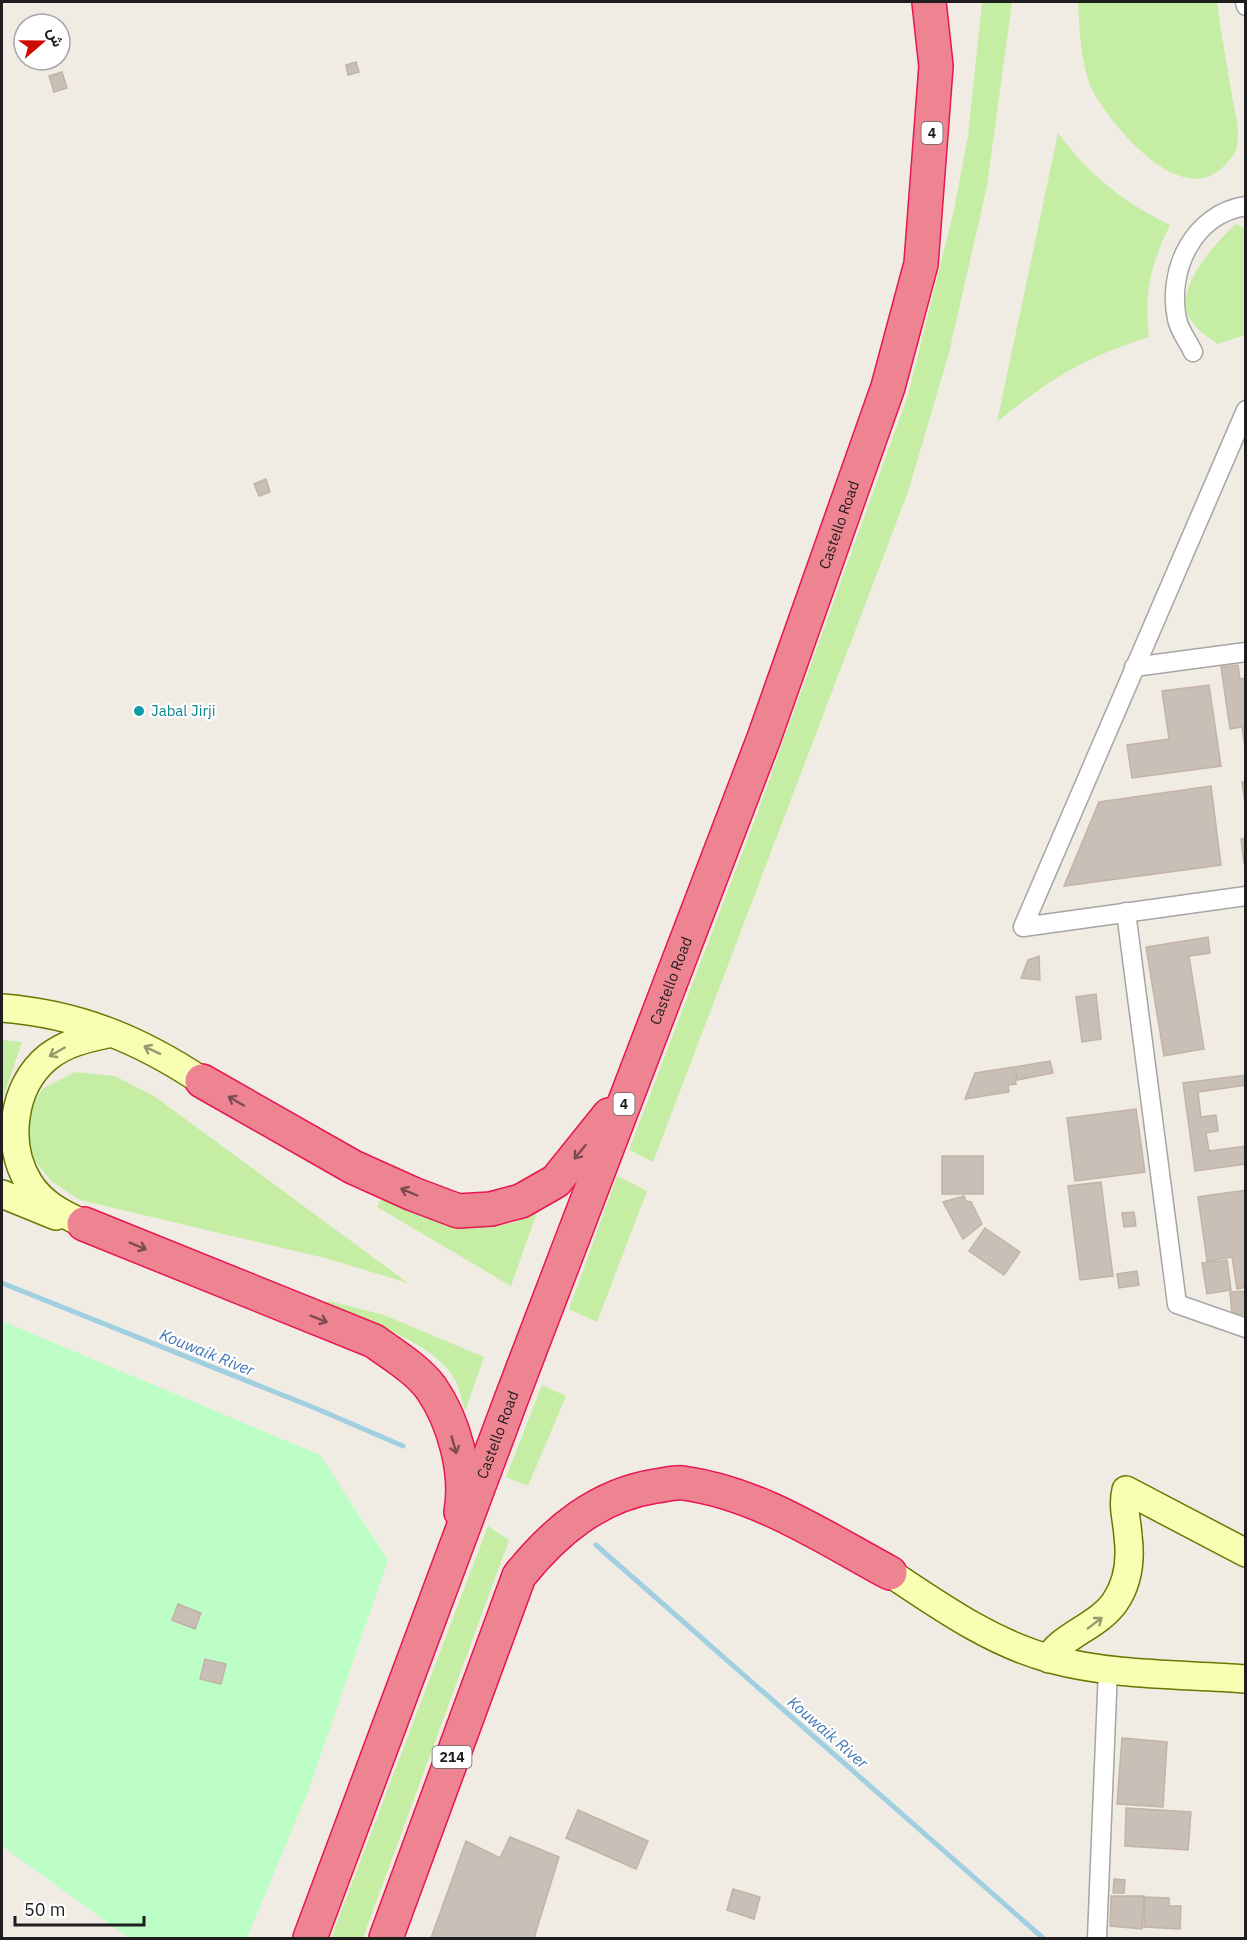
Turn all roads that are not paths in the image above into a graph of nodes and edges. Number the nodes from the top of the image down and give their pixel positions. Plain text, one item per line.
1 (929, 2) edge
2 (1245, 207) edge
3 (1193, 351) dead end
4 (1245, 410) edge
5 (1245, 652) edge
6 (1134, 667) junction
7 (1245, 896) edge
8 (1126, 912) junction
9 (2, 1008) edge
10 (112, 1033) junction
11 (202, 1081) joint
12 (629, 1090) junction
13 (2, 1194) edge
14 (84, 1224) junction
15 (1245, 1328) edge
16 (455, 1548) junction
17 (1245, 1553) edge
18 (890, 1574) joint
19 (1049, 1659) junction
20 (1108, 1669) junction
21 (1245, 1679) edge
22 (310, 1938) edge
23 (386, 1938) edge
24 (1097, 1938) edge

1 - 12 highway, Castello Road / 4
2 - 3 street
4 - 6 street
5 - 6 street
6 - 8 street
7 - 8 street
8 - 15 street
9 - 10 main road
11 -> 10 main road
10 -> 14 main road
12 -> 11 highway
12 - 16 highway, Castello Road / 4
13 - 14 main road
14 -> 16 highway
16 - 22 highway, Castello Road / 4
19 -> 17 main road
18 - 19 main road
18 - 23 highway, 214
19 - 20 main road
20 - 21 main road
20 - 24 street

